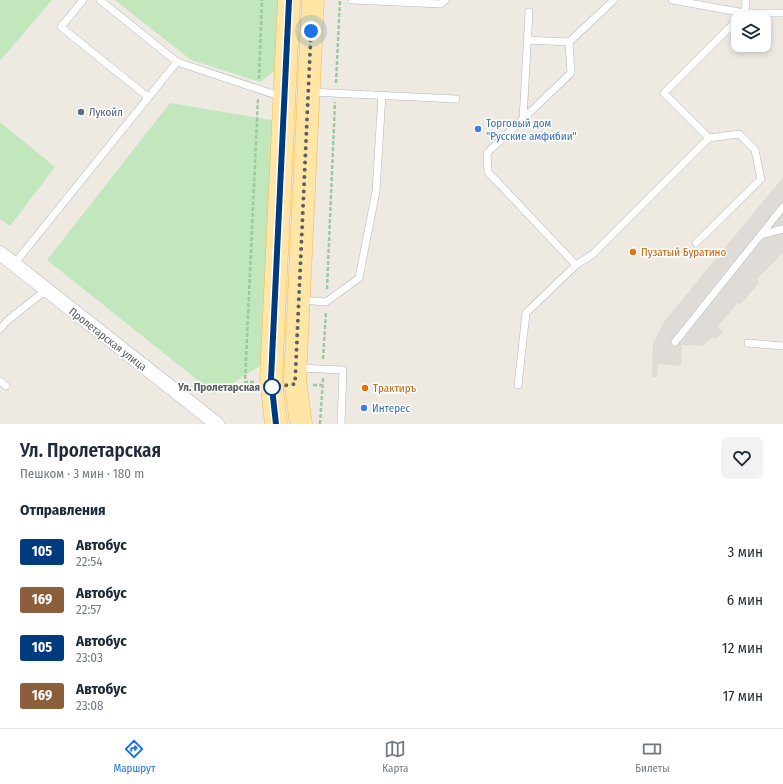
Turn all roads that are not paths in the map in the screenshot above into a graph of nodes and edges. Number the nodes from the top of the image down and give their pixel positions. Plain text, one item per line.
1 (83, 0) edge
2 (100, 0) edge
3 (289, 0) edge
4 (313, 0) edge
5 (352, 0) edge
6 (364, 0) edge
7 (445, 0) edge
8 (614, 0) edge
9 (672, 0) edge
10 (746, 0) edge
11 (529, 12) dead end
12 (739, 12) edge
13 (745, 12) edge
14 (771, 13) edge
15 (783, 13) edge
16 (731, 26) edge
17 (527, 40) junction
18 (569, 42) junction
19 (177, 62) junction
20 (308, 92) junction
21 (382, 95) junction
22 (148, 97) junction
23 (284, 97) junction
24 (456, 99) dead end
25 (523, 119) junction
26 (709, 138) junction
27 (783, 208) edge
28 (783, 229) edge
29 (761, 235) junction
30 (696, 243) dead end
31 (0, 253) edge
32 (14, 264) junction
33 (576, 265) junction
34 (46, 290) junction
35 (299, 300) junction
36 (0, 329) edge
37 (675, 342) dead end
38 (748, 343) dead end
39 (783, 346) edge
40 (296, 368) junction
41 (0, 381) edge
42 (518, 385) dead end
43 (6, 386) dead end
44 (218, 424) edge
45 (276, 424) edge
46 (301, 424) edge
47 (341, 424) edge

1 - 22 lane
2 - 19 lane
3 - 23 main road
4 - 20 main road
5 - 6 lane
6 - 7 lane
8 - 18 lane
9 - 12 lane
10 - 13 lane
11 - 17 lane
14 - 15 lane
16 - 26 lane
17 - 18 lane
17 - 25 lane
18 - 25 lane
19 - 22 lane
19 - 23 lane
20 - 21 lane
20 - 35 main road
21 - 24 lane
21 - 35 lane
22 - 32 lane
23 - 45 main road
25 - 33 lane
26 - 30 lane
26 - 33 lane
27 - 29 lane
28 - 29 lane
29 - 37 lane
31 - 32 street, Пролетарская улица
32 - 34 street, Пролетарская улица
33 - 42 lane
34 - 36 lane
34 - 44 street, Пролетарская улица
35 - 40 main road
38 - 39 lane
40 - 46 main road
40 - 47 lane
41 - 43 lane

